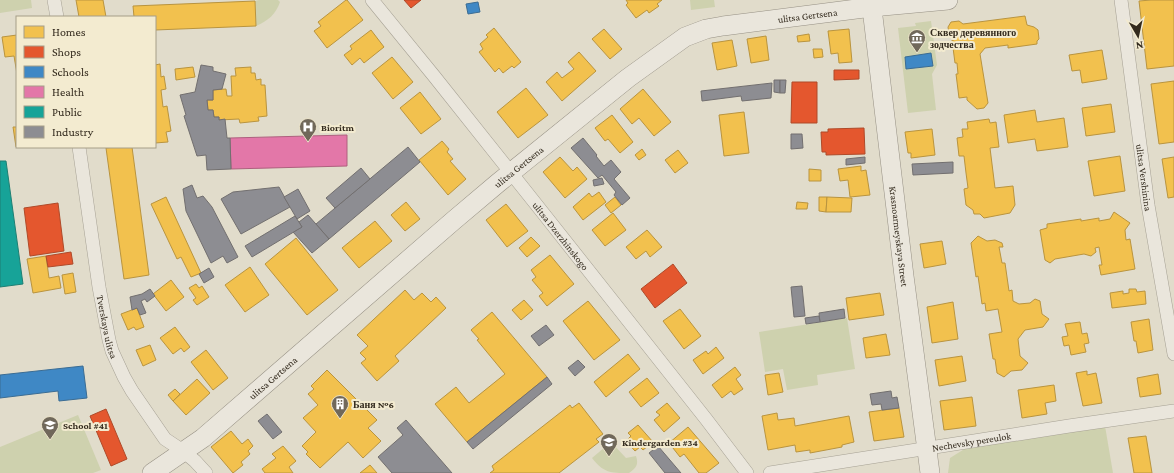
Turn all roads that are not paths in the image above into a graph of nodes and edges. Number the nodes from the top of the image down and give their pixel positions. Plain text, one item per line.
1 (54, 0) edge
2 (372, 0) edge
3 (948, 0) edge
4 (1121, 0) edge
5 (872, 4) edge
6 (57, 16) edge
7 (79, 148) edge
8 (511, 172) junction
9 (1174, 354) edge
10 (1174, 411) edge
11 (927, 448) junction
12 (183, 451) junction
13 (152, 473) edge
14 (206, 473) edge
15 (747, 473) edge
16 (770, 473) edge
17 (930, 473) edge

1 - 6 street
2 - 8 street, ulitsa Dzerzhinskogo
3 - 5 street, ulitsa Gertsena
4 - 9 street, ulitsa Vershinina
5 - 8 street, ulitsa Gertsena
5 - 11 street, Krasnoarmeyskaya Street
7 - 12 street, Tverskaya ulitsa
8 - 12 street, ulitsa Gertsena
8 - 15 street, ulitsa Dzerzhinskogo
10 - 11 street, Nechevsky pereulok
11 - 16 street, Nechevsky pereulok
11 - 17 street, Krasnoarmeyskaya Street
12 - 13 street, ulitsa Gertsena
12 - 14 street, Tverskaya ulitsa

